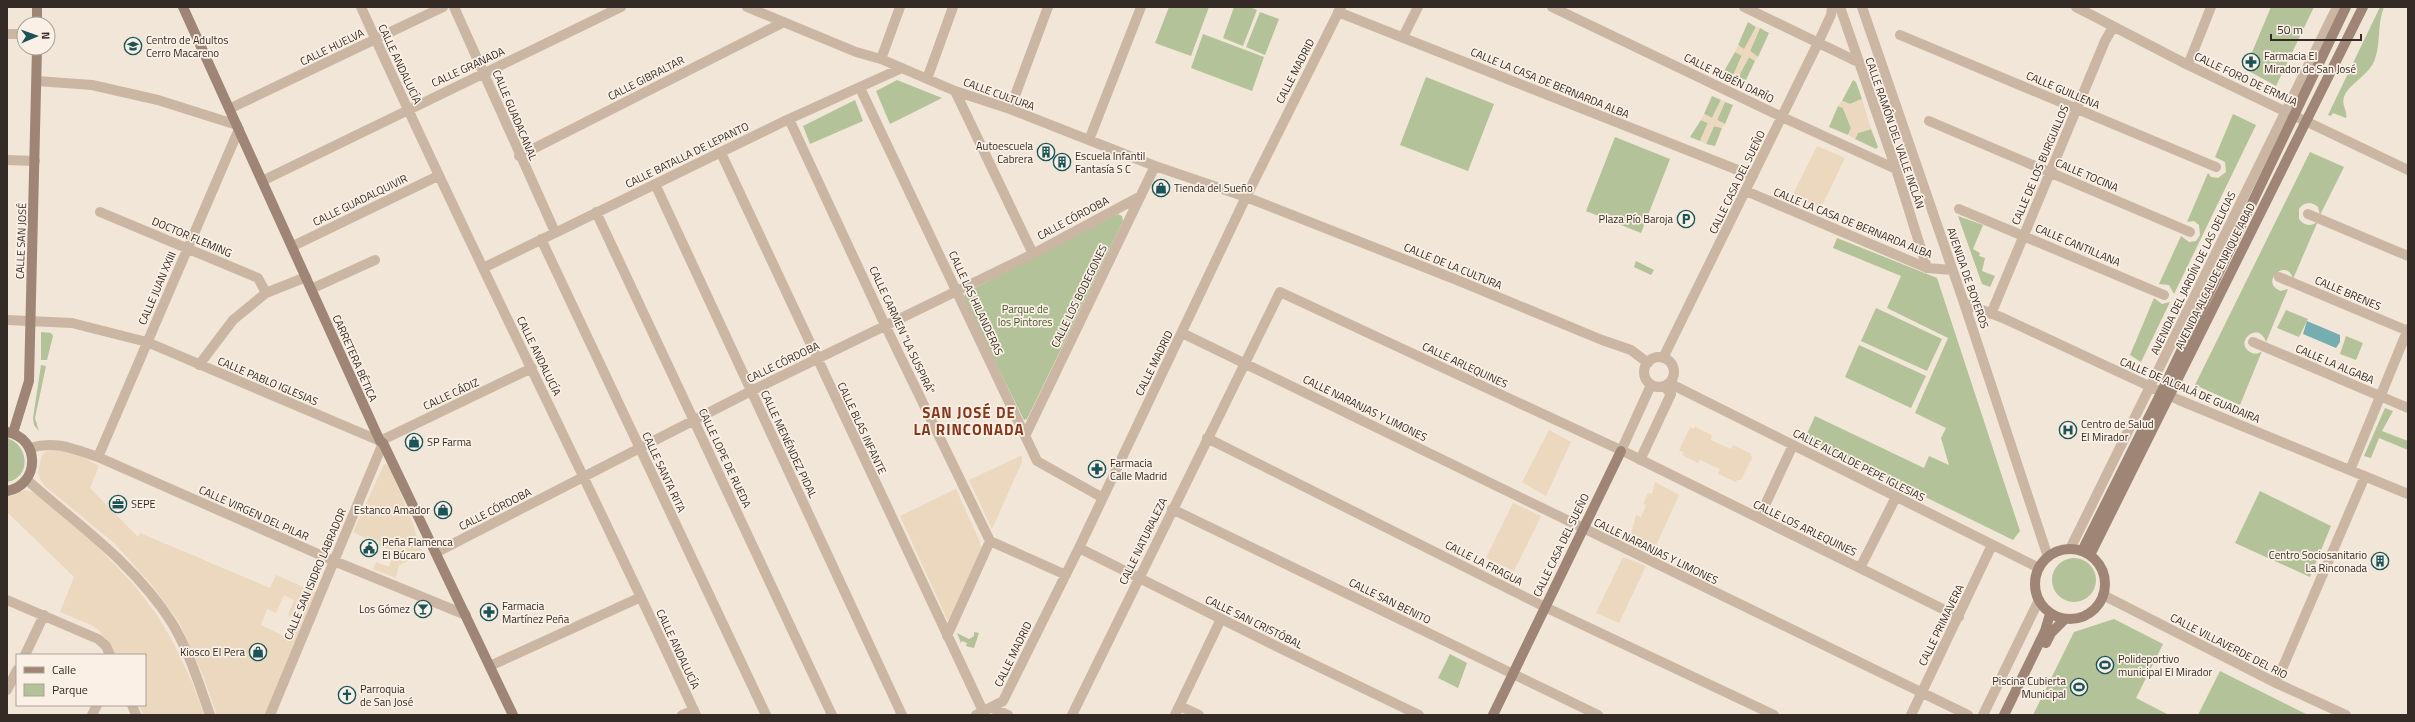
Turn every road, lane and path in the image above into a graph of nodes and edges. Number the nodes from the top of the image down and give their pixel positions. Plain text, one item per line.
1 (183, 7) edge
2 (361, 7) edge
3 (443, 7) edge
4 (454, 7) edge
5 (621, 7) edge
6 (747, 7) edge
7 (900, 7) edge
8 (953, 7) edge
9 (1048, 7) edge
10 (1141, 7) edge
11 (1418, 7) edge
12 (1552, 7) edge
13 (1744, 7) edge
14 (1839, 7) edge
15 (1862, 7) edge
16 (2076, 7) edge
17 (2212, 7) edge
18 (2337, 7) edge
19 (2346, 7) edge
20 (2363, 7) edge
21 (1340, 10) edge
22 (1831, 11) edge
23 (784, 22) junction
24 (2113, 27) junction
25 (1900, 35) dead end
26 (1403, 38) junction
27 (375, 39) junction
28 (1818, 43) junction
29 (37, 56) edge
30 (881, 59) junction
31 (1858, 62) junction
32 (2188, 65) junction
33 (902, 68) junction
34 (484, 73) junction
35 (927, 79) junction
36 (37, 81) junction
37 (860, 88) junction
38 (955, 91) junction
39 (231, 108) junction
40 (2076, 108) junction
41 (408, 109) junction
42 (1010, 109) junction
43 (2290, 113) junction
44 (1782, 117) junction
45 (789, 119) junction
46 (2306, 120) junction
47 (1929, 121) dead end
48 (238, 127) junction
49 (1089, 140) junction
50 (721, 154) junction
51 (519, 156) junction
52 (7, 160) edge
53 (35, 161) junction
54 (1154, 166) junction
55 (2407, 166) edge
56 (2216, 167) dead end
57 (1896, 169) junction
58 (2050, 172) junction
59 (438, 176) junction
60 (1753, 176) junction
61 (262, 181) junction
62 (655, 184) junction
63 (1746, 192) junction
64 (1141, 196) junction
65 (1246, 197) junction
66 (1959, 209) dead end
67 (100, 212) dead end
68 (596, 212) junction
69 (2308, 214) dead end
70 (555, 232) junction
71 (2190, 232) dead end
72 (2023, 235) junction
73 (541, 239) junction
74 (293, 246) junction
75 (188, 247) junction
76 (1033, 254) junction
77 (2408, 256) edge
78 (375, 260) dead end
79 (483, 268) junction
80 (1928, 268) junction
81 (1952, 270) junction
82 (306, 277) junction
83 (2279, 277) dead end
84 (311, 289) junction
85 (957, 290) junction
86 (1280, 292) joint
87 (266, 293) junction
88 (2164, 295) dead end
89 (1964, 303) junction
90 (1991, 314) junction
91 (7, 320) edge
92 (31, 322) junction
93 (885, 325) junction
94 (2408, 330) edge
95 (1182, 333) junction
96 (147, 342) junction
97 (2253, 342) dead end
98 (1663, 358) junction
99 (816, 359) junction
100 (1245, 362) junction
101 (1648, 363) junction
102 (199, 365) junction
103 (532, 368) junction
104 (1651, 385) junction
105 (1666, 385) junction
106 (2149, 388) junction
107 (751, 391) junction
108 (2165, 394) junction
109 (2380, 396) junction
110 (2408, 408) edge
111 (694, 420) junction
112 (10, 432) edge
113 (1024, 436) junction
114 (1207, 438) junction
115 (381, 442) junction
116 (1793, 445) junction
117 (30, 448) junction
118 (639, 448) junction
119 (1621, 451) junction
120 (98, 457) junction
121 (1640, 460) junction
122 (2350, 470) junction
123 (2365, 476) junction
124 (585, 478) junction
125 (27, 480) junction
126 (7, 492) edge
127 (2408, 494) edge
128 (1896, 497) junction
129 (1103, 498) junction
130 (1172, 509) junction
131 (1759, 518) junction
132 (1582, 528) junction
133 (990, 541) junction
134 (1992, 545) junction
135 (1079, 548) junction
136 (2070, 549) junction
137 (437, 552) junction
138 (2086, 553) junction
139 (2048, 557) junction
140 (334, 561) junction
141 (1860, 568) junction
142 (2039, 568) junction
143 (1066, 575) junction
144 (1139, 578) junction
145 (2103, 595) junction
146 (641, 597) junction
147 (7, 600) edge
148 (2039, 600) junction
149 (1545, 606) junction
150 (2050, 614) junction
151 (44, 615) junction
152 (466, 615) junction
153 (1958, 617) junction
154 (1221, 619) junction
155 (2065, 619) junction
156 (947, 636) junction
157 (25, 654) edge
158 (110, 654) edge
159 (490, 666) junction
160 (16, 672) edge
161 (1512, 674) junction
162 (2276, 683) junction
163 (7, 690) edge
164 (1920, 693) junction
165 (96, 706) edge
166 (992, 708) junction
167 (1177, 710) edge
168 (695, 712) edge
169 (979, 713) edge
170 (274, 714) edge
171 (92, 715) edge
172 (210, 715) edge
173 (513, 715) edge
174 (682, 715) edge
175 (766, 715) edge
176 (832, 715) edge
177 (902, 715) edge
178 (1008, 715) edge
179 (1072, 715) edge
180 (1199, 715) edge
181 (1419, 715) edge
182 (1492, 715) edge
183 (1598, 715) edge
184 (1774, 715) edge
185 (1910, 715) edge
186 (1968, 715) edge
187 (1983, 715) edge
188 (2004, 715) edge
189 (2012, 715) edge
190 (2346, 715) edge

1 - 39 main road, CARRETERA BÉTICA
2 - 27 street, CALLE ANDALUCÍA
3 - 27 street, CALLE HUELVA
4 - 34 street, CALLE GUADACANAL
5 - 34 street, CALLE GRANADA
6 - 23 street, CALLE CULTURA
7 - 30 street
8 - 35 street
9 - 42 street
10 - 49 street
11 - 26 street
12 - 44 street, CALLE RUBÉN DARÍO
13 - 28 street
14 - 22 street, CALLE CASA DEL SUEÑO
14 - 31 street, CALLE RAMÓN DEL VALLE INCLÁN
15 - 81 street, AVENIDA DE BOYEROS
16 - 24 street, CALLE FORO DE ERMUA
17 - 32 street
18 - 43 street, AVENIDA DEL JARDÍN DE LAS DELICIAS
19 - 43 main road, AVENIDA ALCALDE ENRIQUE ABAD
20 - 46 main road, AVENIDA ALCALDE ENRIQUE ABAD
21 - 26 street, CALLE LA CASA DE BERNARDA ALBA
21 - 65 street, CALLE MADRID
22 - 28 street, CALLE CASA DEL SUEÑO
23 - 30 street, CALLE CULTURA
23 - 51 street, CALLE GIBRALTAR
24 - 32 street, CALLE FORO DE ERMUA
24 - 40 street, CALLE DE LOS BURGUILLOS
25 - 40 street, CALLE GUILLENA
26 - 60 street, CALLE LA CASA DE BERNARDA ALBA
27 - 39 street, CALLE HUELVA
27 - 41 street, CALLE ANDALUCÍA
28 - 31 street
28 - 44 street, CALLE CASA DEL SUEÑO
29 - 36 main road, CALLE SAN JOSÉ
30 - 33 street, CALLE CULTURA
31 - 57 street, CALLE RAMÓN DEL VALLE INCLÁN
32 - 43 street, CALLE FORO DE ERMUA
33 - 35 street, CALLE CULTURA
33 - 37 street, CALLE BATALLA DE LEPANTO
34 - 41 street, CALLE GRANADA
34 - 51 street, CALLE GUADACANAL
35 - 38 street, CALLE CULTURA
36 - 48 street
36 - 53 main road, CALLE SAN JOSÉ
37 - 45 street, CALLE BATALLA DE LEPANTO
37 - 85 street, CALLE LAS HILANDERAS
38 - 42 street, CALLE CULTURA
38 - 76 street
39 - 48 main road, CARRETERA BÉTICA
40 - 56 street, CALLE GUILLENA
40 - 58 street, CALLE DE LOS BURGUILLOS
41 - 59 street, CALLE ANDALUCÍA
41 - 61 street, CALLE GRANADA
42 - 49 street, CALLE CULTURA
43 - 46 street, CALLE FORO DE ERMUA
43 - 106 street, AVENIDA DEL JARDÍN DE LAS DELICIAS
43 - 108 main road, AVENIDA ALCALDE ENRIQUE ABAD
44 - 57 street, CALLE RUBÉN DARÍO
44 - 60 street, CALLE CASA DEL SUEÑO
45 - 50 street, CALLE BATALLA DE LEPANTO
45 - 93 street, CALLE CARMEN "LA SUSPIRÁ"
46 - 55 street, CALLE FORO DE ERMUA
46 - 108 main road, AVENIDA ALCALDE ENRIQUE ABAD
47 - 58 street, CALLE TOCINA
48 - 61 main road, CARRETERA BÉTICA
48 - 75 street, CALLE JUAN XXIII
49 - 54 street, CALLE CULTURA
50 - 62 street, CALLE BATALLA DE LEPANTO
50 - 99 street, CALLE BLAS INFANTE
51 - 70 street, CALLE GUADACANAL
52 - 53 street
53 - 92 main road, CALLE SAN JOSÉ
54 - 64 street, CALLE LOS BODEGONES
54 - 65 street, CALLE CULTURA
57 - 80 street, CALLE RAMÓN DEL VALLE INCLÁN
58 - 71 street, CALLE TOCINA
58 - 72 street, CALLE DE LOS BURGUILLOS
59 - 74 street, CALLE GUADALQUIVIR
59 - 79 street, CALLE ANDALUCÍA
60 - 63 street, CALLE CASA DEL SUEÑO
61 - 74 main road, CARRETERA BÉTICA
62 - 68 street, CALLE BATALLA DE LEPANTO
62 - 107 street, CALLE MENÉNDEZ PIDAL
63 - 80 street, CALLE LA CASA DE BERNARDA ALBA
63 - 98 street, CALLE CASA DEL SUEÑO
64 - 76 street, CALLE CÓRDOBA
64 - 113 street, CALLE LOS BODEGONES
65 - 95 street, CALLE MADRID
65 - 101 street, CALLE DE LA CULTURA
66 - 72 street, CALLE CANTILLANA
67 - 75 street, DOCTOR FLEMING
68 - 70 street, CALLE BATALLA DE LEPANTO
68 - 111 street, CALLE LOPE DE RUEDA
69 - 77 street
70 - 73 street, CALLE BATALLA DE LEPANTO
72 - 88 street, CALLE CANTILLANA
72 - 90 street, CALLE DE LOS BURGUILLOS
73 - 79 street, CALLE BATALLA DE LEPANTO
73 - 118 street, CALLE SANTA RITA
74 - 82 main road, CARRETERA BÉTICA
75 - 87 street, DOCTOR FLEMING
75 - 96 street, CALLE JUAN XXIII
76 - 85 street, CALLE CÓRDOBA
78 - 84 street
79 - 103 street, CALLE ANDALUCÍA
80 - 81 street, CALLE LA CASA DE BERNARDA ALBA
81 - 89 street, AVENIDA DE BOYEROS
82 - 84 main road, CARRETERA BÉTICA
82 - 87 street
83 - 94 street, CALLE BRENES
84 - 115 main road, CARRETERA BÉTICA
85 - 93 street, CALLE CÓRDOBA
85 - 113 street, CALLE LAS HILANDERAS
86 - 100 street, CALLE NATURALEZA
86 - 119 street, CALLE ARLEQUINES
87 - 102 street
89 - 90 street, CALLE DE ALCALÁ DE GUADAIRA
89 - 139 street, AVENIDA DE BOYEROS
90 - 106 street, CALLE DE ALCALÁ DE GUADAIRA
91 - 92 street, CALLE PABLO IGLESIAS
92 - 96 street, CALLE PABLO IGLESIAS
92 - 112 main road, CALLE SAN JOSÉ
93 - 99 street, CALLE CÓRDOBA
93 - 133 street, CALLE CARMEN "LA SUSPIRÁ"
94 - 109 street
95 - 100 street, CALLE NARANJAS Y LIMONES
95 - 129 street, CALLE MADRID
96 - 102 street, CALLE PABLO IGLESIAS
96 - 120 street, CALLE JUAN XXIII
97 - 109 street, CALLE LA ALGABA
98 - 101 street
98 - 105 street
99 - 107 street, CALLE CÓRDOBA
99 - 156 street, CALLE BLAS INFANTE
100 - 114 street, CALLE NATURALEZA
100 - 132 street, CALLE NARANJAS Y LIMONES
101 - 104 street
102 - 115 street, CALLE PABLO IGLESIAS
103 - 115 street, CALLE CÁDIZ
103 - 124 street, CALLE ANDALUCÍA
104 - 105 street
104 - 119 street, CALLE CASA DEL SUEÑO
105 - 116 street, CALLE ALCALDE PEPE IGLESIAS
105 - 121 street
106 - 108 street, CALLE DE ALCALÁ DE GUADAIRA
106 - 136 street, AVENIDA DEL JARDÍN DE LAS DELICIAS
107 - 111 street, CALLE CÓRDOBA
107 - 177 street, CALLE MENÉNDEZ PIDAL
108 - 122 street, CALLE DE ALCALÁ DE GUADAIRA
108 - 138 main road, AVENIDA ALCALDE ENRIQUE ABAD
109 - 110 street, CALLE LA ALGABA
109 - 122 street
111 - 118 street, CALLE CÓRDOBA
111 - 176 street, CALLE LOPE DE RUEDA
112 - 117 main road
113 - 129 street, CALLE LAS HILANDERAS
114 - 130 street, CALLE NATURALEZA
114 - 149 street, CALLE LA FRAGUA
115 - 137 main road, CARRETERA BÉTICA
115 - 140 street, CALLE SAN ISIDRO LABRADOR
116 - 128 street, CALLE ALCALDE PEPE IGLESIAS
116 - 131 street
117 - 120 street, CALLE VIRGEN DEL PILAR
117 - 125 main road
118 - 124 street, CALLE CÓRDOBA
118 - 175 street, CALLE SANTA RITA
119 - 121 street, CALLE ARLEQUINES
119 - 132 main road, CALLE CASA DEL SUEÑO
120 - 140 street, CALLE VIRGEN DEL PILAR
121 - 131 street, CALLE LOS ARLEQUINES
122 - 123 street, CALLE DE ALCALÁ DE GUADAIRA
123 - 127 street, CALLE DE ALCALÁ DE GUADAIRA
123 - 162 street
124 - 137 street, CALLE CÓRDOBA
124 - 146 street, CALLE ANDALUCÍA
125 - 126 main road
125 - 172 street
128 - 134 street, CALLE ALCALDE PEPE IGLESIAS
128 - 141 street
129 - 135 street, CALLE MADRID
130 - 144 street, CALLE NATURALEZA
130 - 161 street, CALLE SAN BENITO
131 - 141 street, CALLE LOS ARLEQUINES
132 - 149 main road, CALLE CASA DEL SUEÑO
132 - 164 street, CALLE NARANJAS Y LIMONES
133 - 143 street
133 - 156 street
134 - 142 street, CALLE ALCALDE PEPE IGLESIAS
134 - 153 street, CALLE PRIMAVERA
135 - 143 street, CALLE MADRID
135 - 144 street, CALLE SAN CRISTÓBAL
136 - 138 main road
136 - 139 main road
137 - 152 main road, CARRETERA BÉTICA
138 - 145 main road
139 - 142 main road
140 - 152 street, CALLE VIRGEN DEL PILAR
140 - 170 street, CALLE SAN ISIDRO LABRADOR
141 - 153 street, CALLE LOS ARLEQUINES
142 - 148 main road
143 - 166 street, CALLE MADRID
144 - 154 street, CALLE SAN CRISTÓBAL
144 - 179 street, CALLE NATURALEZA
145 - 155 main road
145 - 162 street, CALLE VILLAVERDE DEL RIO
146 - 159 street
146 - 168 street, CALLE ANDALUCÍA
147 - 151 street
148 - 150 main road
148 - 187 street
149 - 161 main road, CALLE CASA DEL SUEÑO
149 - 184 street, CALLE LA FRAGUA
150 - 155 main road
150 - 188 main road
151 - 157 street
151 - 158 street
152 - 159 main road, CARRETERA BÉTICA
153 - 164 street, CALLE PRIMAVERA
154 - 167 street
154 - 181 street, CALLE SAN CRISTÓBAL
155 - 189 main road
156 - 169 street, CALLE BLAS INFANTE
159 - 173 main road, CARRETERA BÉTICA
160 - 163 street
161 - 182 main road, CALLE CASA DEL SUEÑO
161 - 183 street, CALLE SAN BENITO
162 - 190 street, CALLE VILLAVERDE DEL RIO
164 - 185 street, CALLE PRIMAVERA
164 - 186 street, CALLE NARANJAS Y LIMONES
165 - 171 street
166 - 169 street, CALLE MADRID
166 - 178 street
167 - 180 street
168 - 174 street

